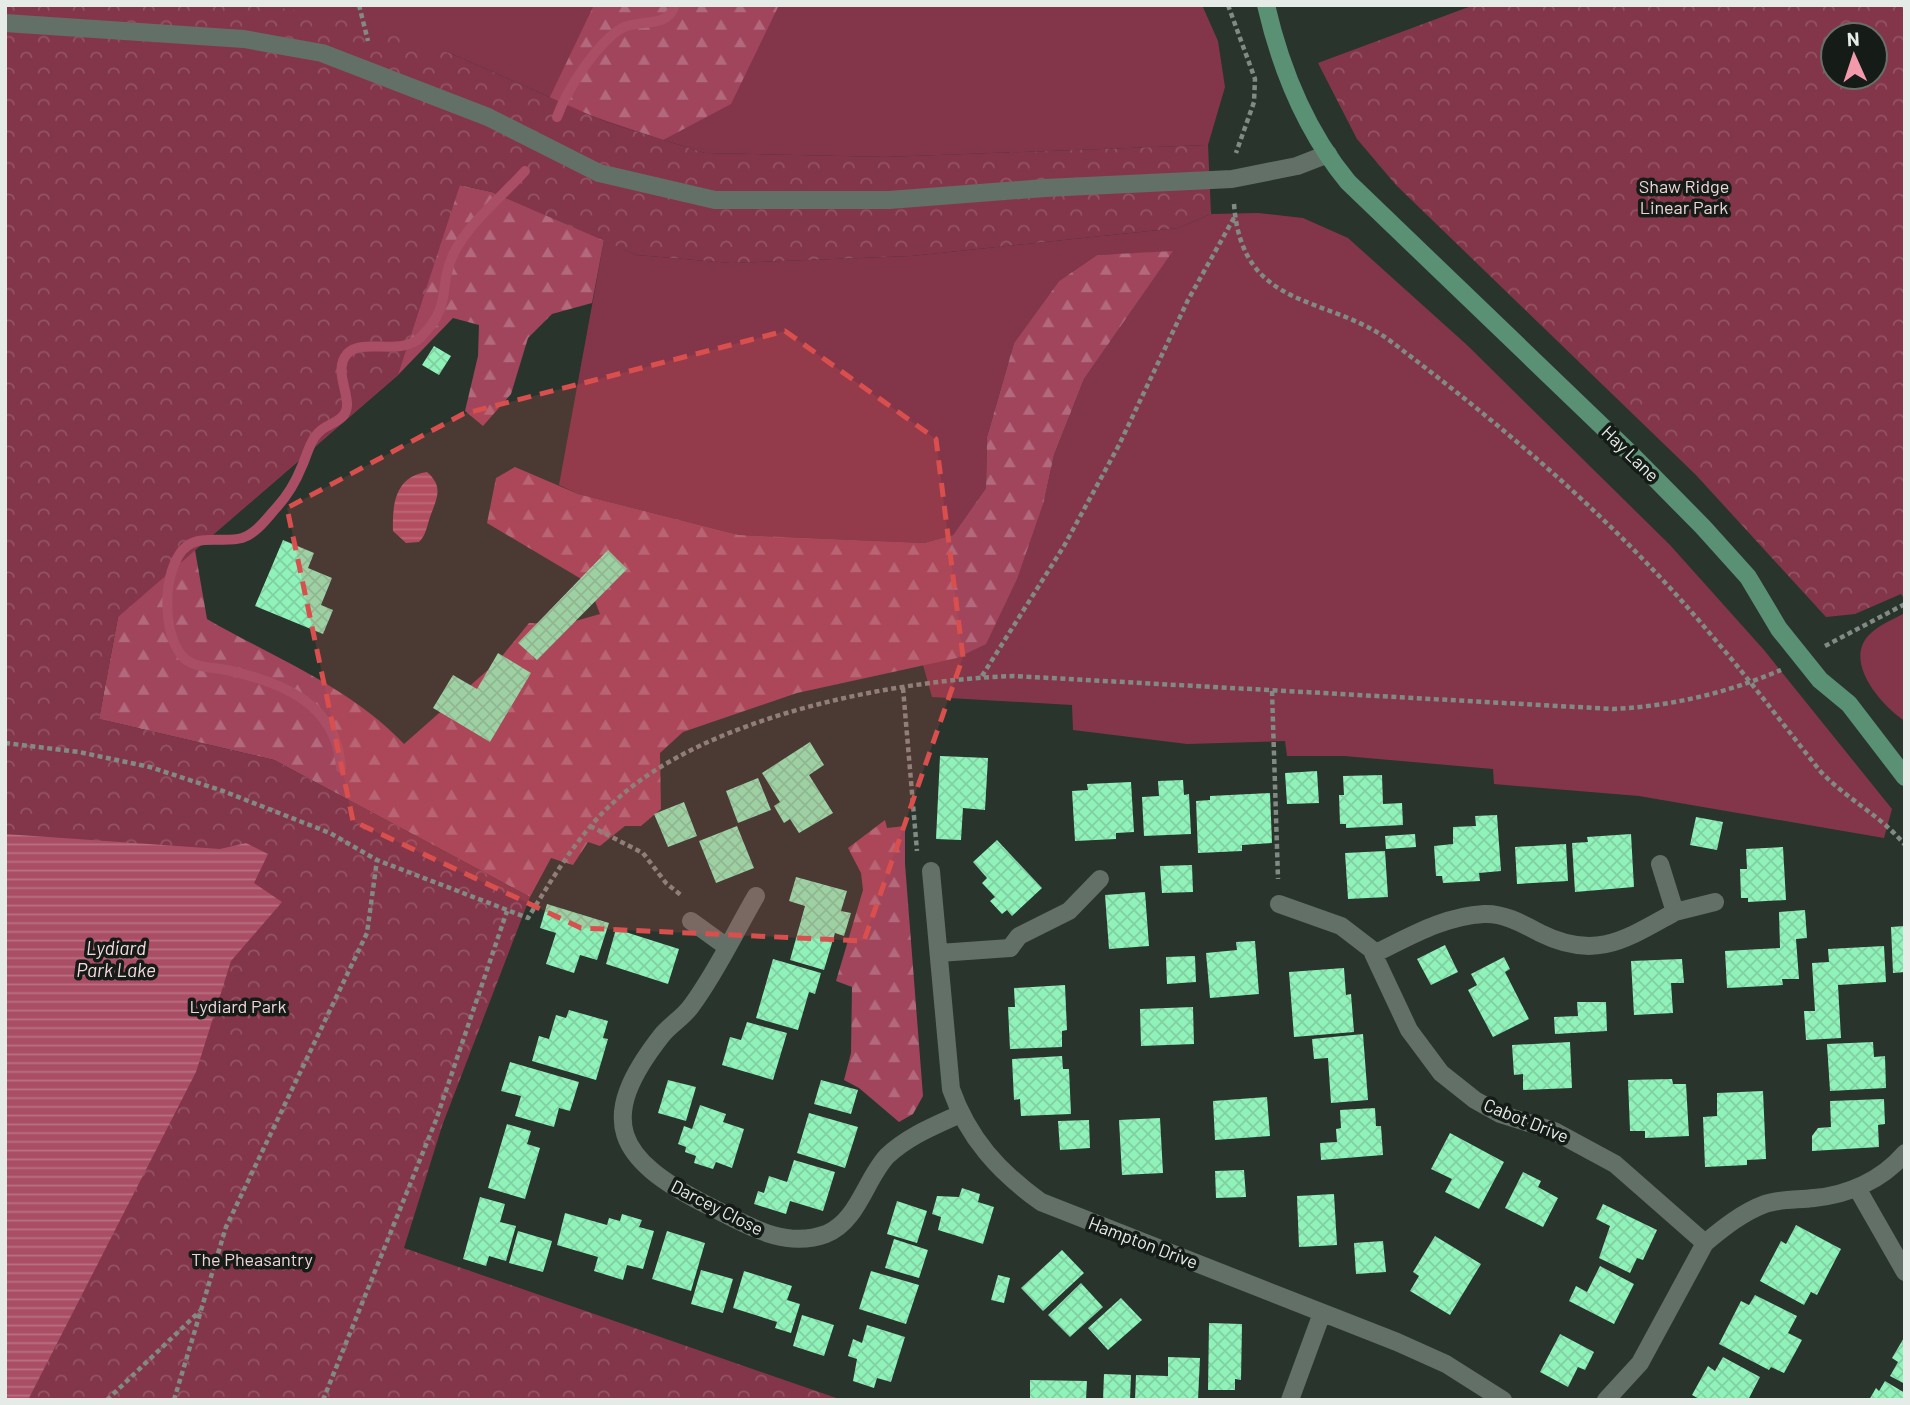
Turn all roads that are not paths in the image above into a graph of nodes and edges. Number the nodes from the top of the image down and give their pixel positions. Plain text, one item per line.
1 (1266, 5) edge
2 (5, 23) edge
3 (1328, 154) junction
4 (1905, 777) edge
5 (1660, 864) dead end
6 (930, 871) road end
7 (1100, 879) dead end
8 (756, 896) dead end
9 (1715, 902) dead end
10 (1279, 904) road end
11 (1675, 912) junction
12 (691, 921) road end
13 (727, 947) junction
14 (939, 953) junction
15 (1374, 954) junction
16 (960, 1114) junction
17 (1905, 1153) edge
18 (1857, 1188) junction
19 (1705, 1242) junction
20 (1905, 1272) edge
21 (1322, 1312) junction
22 (1290, 1400) edge
23 (1503, 1400) edge
24 (1606, 1400) edge

1 - 3 street, Hay Lane
2 - 3 street
3 - 4 street, Hay Lane
5 - 11 street
6 - 14 street, Hampton Drive
7 - 14 street
8 - 13 street, Darcey Close
9 - 11 street
10 - 15 street, Cabot Drive
11 - 15 street
12 - 13 street
13 - 16 street, Darcey Close
14 - 16 street, Hampton Drive
15 - 19 street, Cabot Drive
16 - 21 street, Hampton Drive
17 - 18 street
18 - 19 street
18 - 20 street
19 - 24 street
21 - 22 street
21 - 23 street, Hampton Drive

